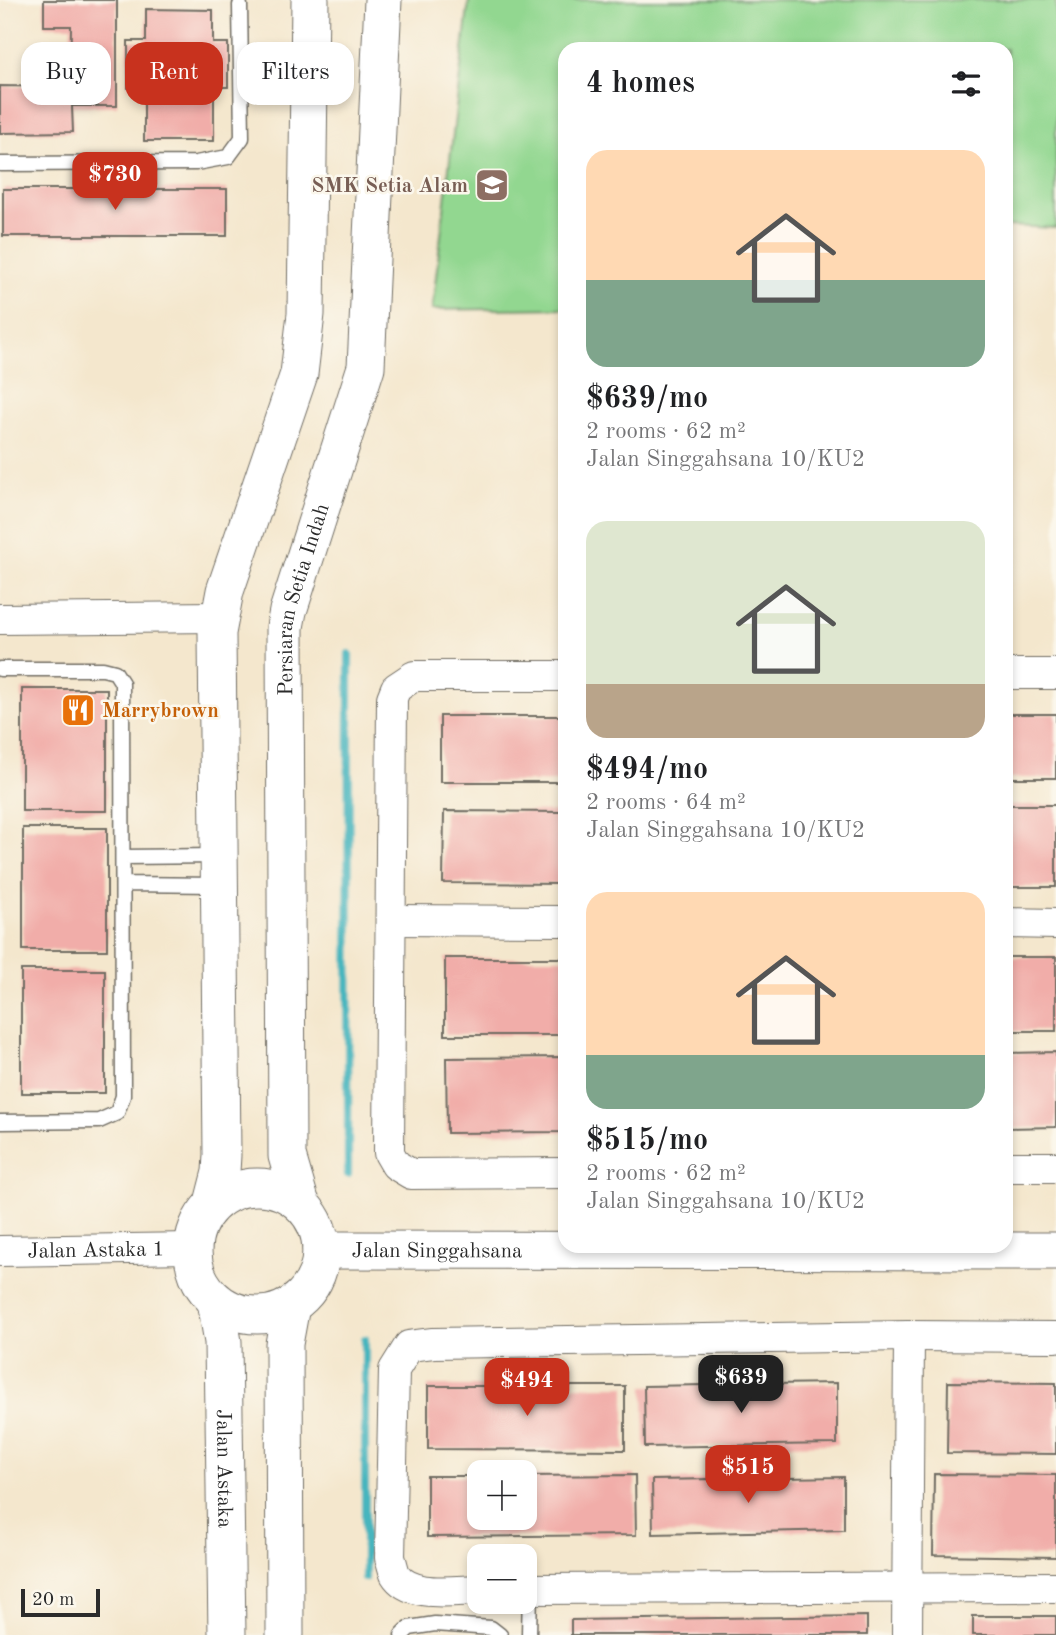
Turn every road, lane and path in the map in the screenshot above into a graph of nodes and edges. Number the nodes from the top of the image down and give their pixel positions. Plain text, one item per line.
1 (310, 0) edge
2 (383, 1) edge
3 (240, 5) dead end
4 (0, 164) edge
5 (220, 617) junction
6 (0, 619) edge
7 (0, 669) edge
8 (1013, 674) edge
9 (1056, 674) edge
10 (558, 676) edge
11 (122, 857) junction
12 (219, 871) junction
13 (122, 884) junction
14 (391, 920) junction
15 (558, 921) edge
16 (1013, 923) edge
17 (1056, 924) edge
18 (0, 1122) edge
19 (1013, 1167) edge
20 (1056, 1167) edge
21 (558, 1173) edge
22 (213, 1203) junction
23 (301, 1204) junction
24 (192, 1248) junction
25 (321, 1250) junction
26 (558, 1250) edge
27 (0, 1251) edge
28 (1013, 1251) edge
29 (1056, 1251) edge
30 (216, 1301) junction
31 (291, 1306) junction
32 (909, 1336) junction
33 (1056, 1337) edge
34 (907, 1587) junction
35 (1056, 1587) edge
36 (537, 1589) edge
37 (467, 1590) edge
38 (529, 1614) edge
39 (227, 1635) edge
40 (285, 1635) edge
41 (401, 1635) edge
42 (500, 1635) edge
43 (529, 1635) edge
44 (907, 1635) edge

1 - 5 street
2 - 23 street, Persiaran Setia Indah
3 - 4 lane
5 - 6 street
5 - 12 street
7 - 11 lane
8 - 9 street
10 - 14 street
11 - 12 lane
11 - 13 lane
12 - 13 lane
12 - 22 street
13 - 18 lane
14 - 15 street
14 - 21 street
16 - 17 street
19 - 20 street
22 - 23 street
22 - 24 street
23 - 25 street
24 - 27 street, Jalan Astaka 1
24 - 30 street, Jalan Astaka
25 - 26 street, Jalan Singgahsana
25 - 31 street
28 - 29 street, Jalan Singgahsana
30 - 31 street
30 - 39 street, Jalan Astaka
31 - 40 street
32 - 33 street
32 - 34 street
32 - 37 street
34 - 35 street
34 - 36 street
34 - 44 street
38 - 43 lane
41 - 42 lane

